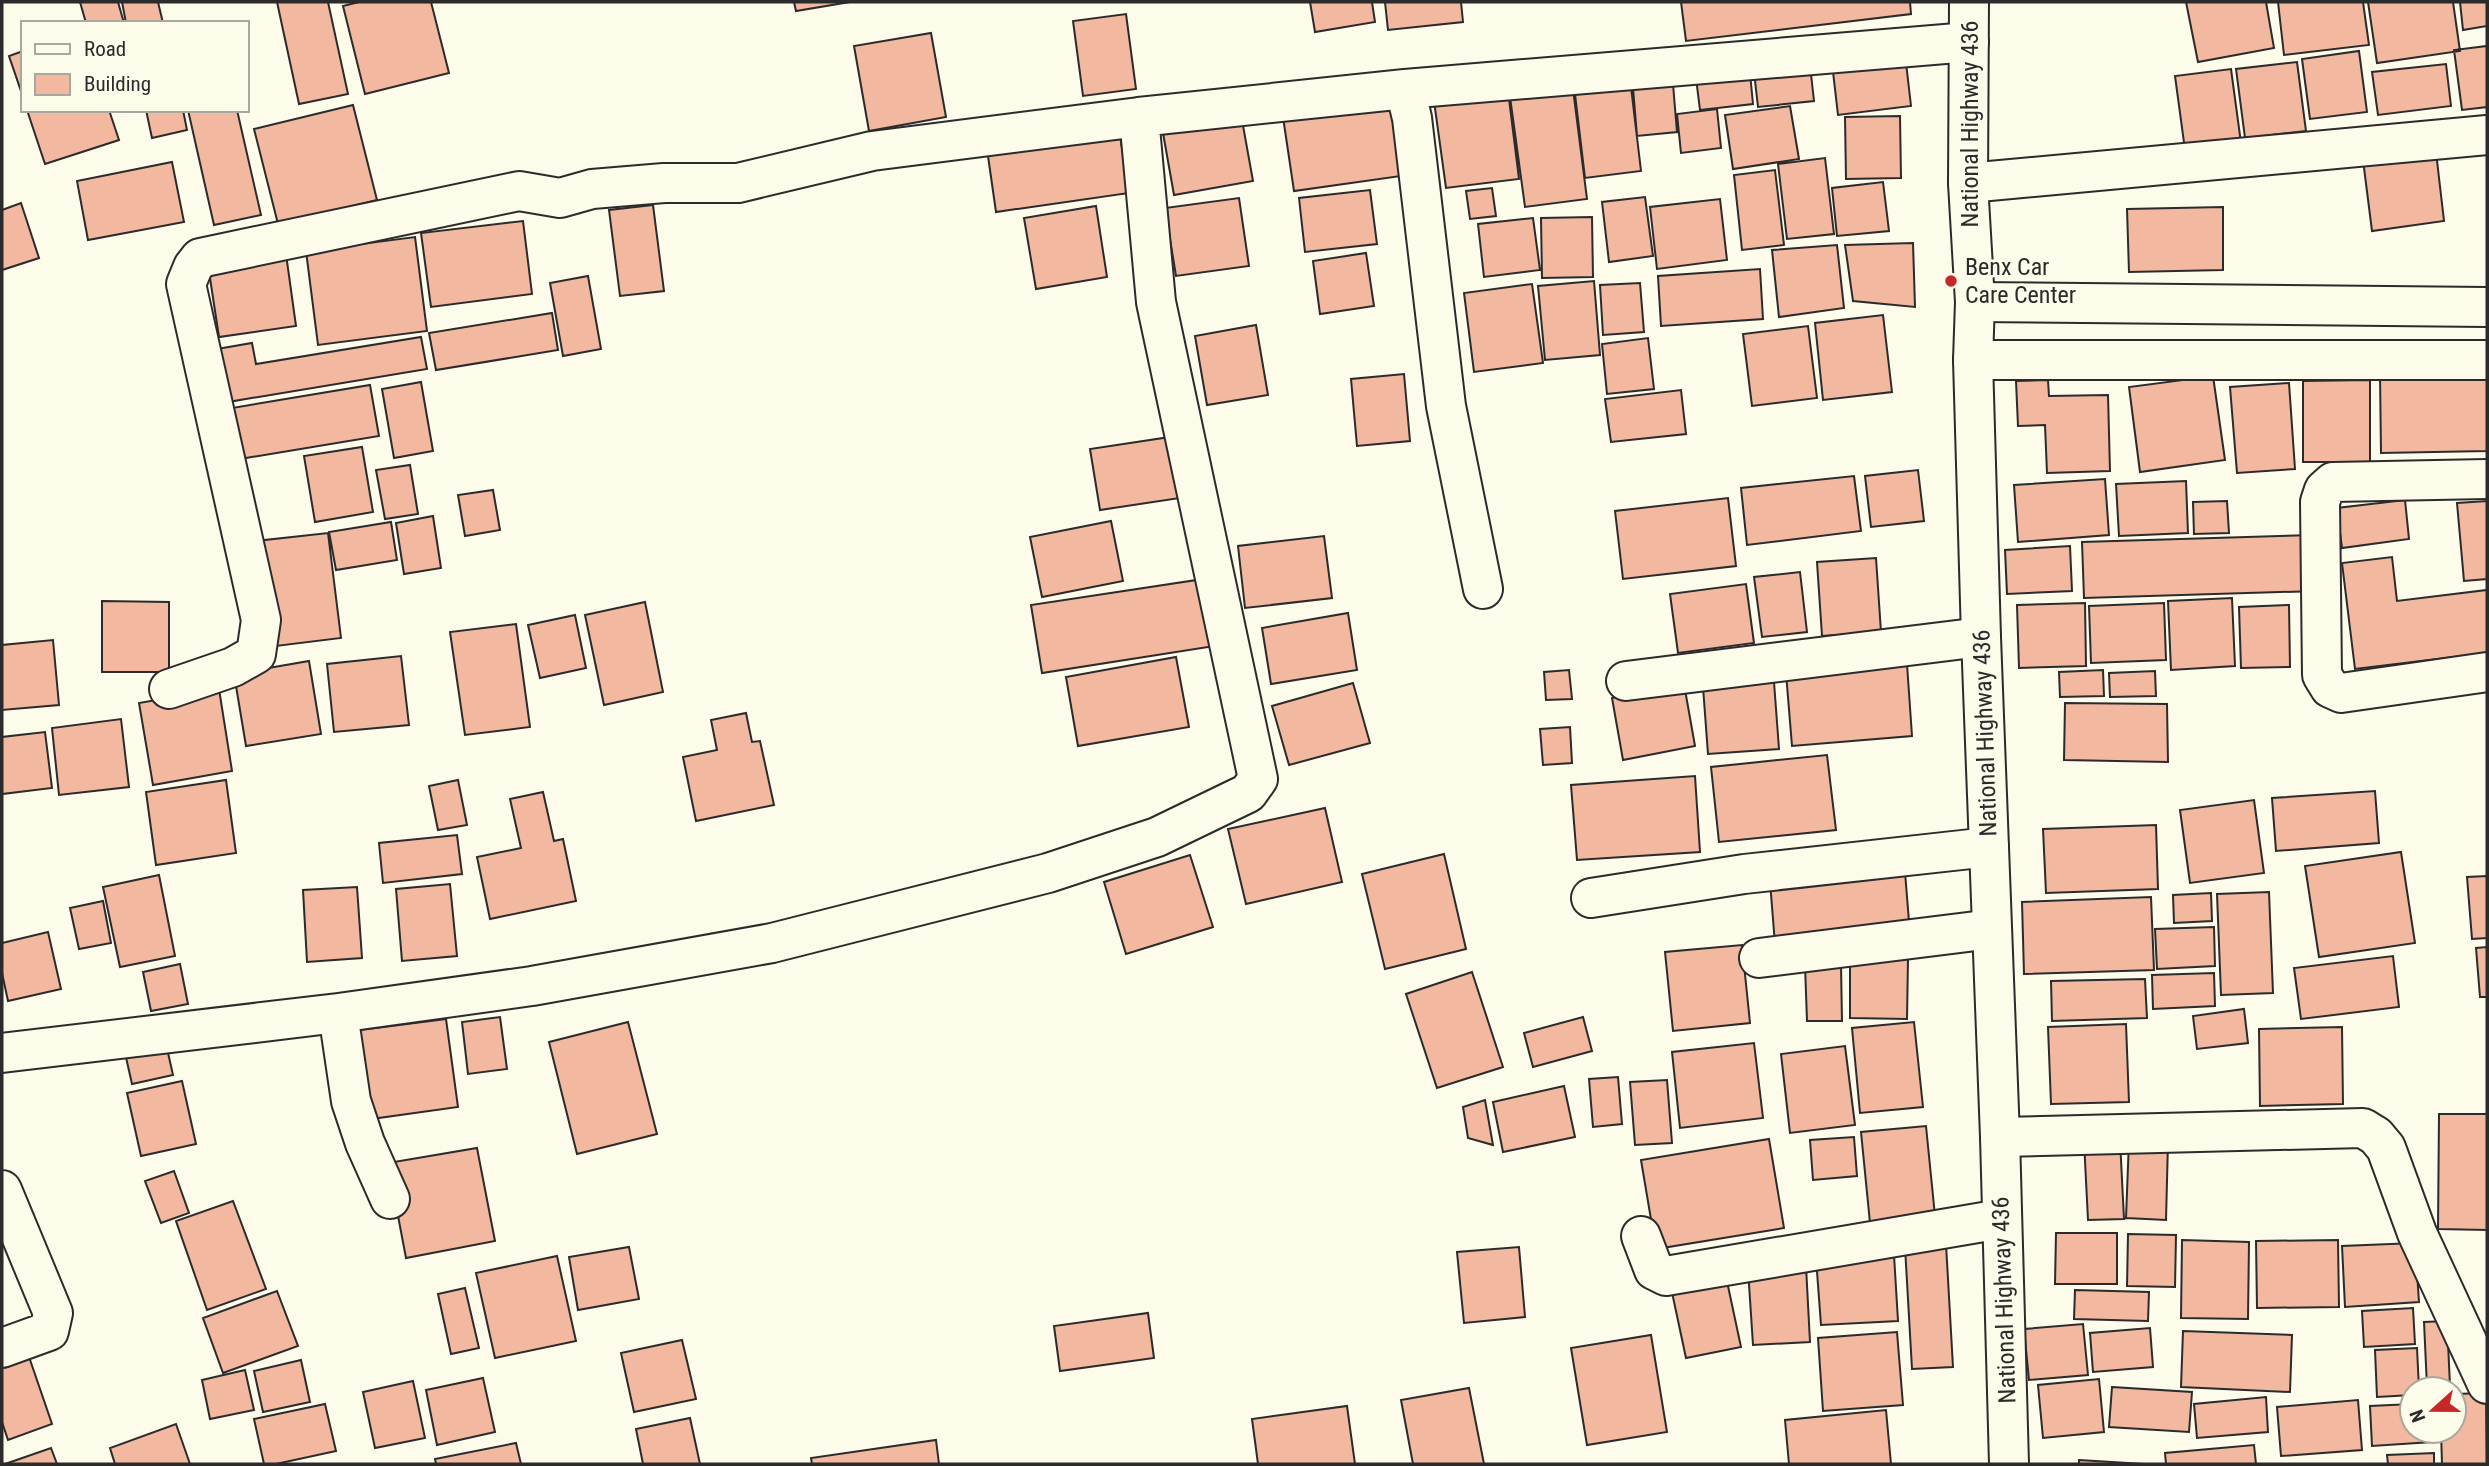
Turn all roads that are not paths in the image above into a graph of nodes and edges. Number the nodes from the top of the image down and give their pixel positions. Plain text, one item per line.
1 (1969, 2) edge
2 (1969, 42) junction
3 (1405, 89) junction
4 (1139, 117) junction
5 (2487, 135) edge
6 (1968, 183) junction
7 (1975, 302) junction
8 (2487, 307) edge
9 (1973, 360) junction
10 (2487, 360) edge
11 (2487, 479) edge
12 (1483, 589) dead end
13 (1981, 637) junction
14 (2487, 672) edge
15 (1626, 681) dead end
16 (169, 689) dead end
17 (1989, 847) junction
18 (1591, 898) dead end
19 (1992, 929) junction
20 (1759, 958) dead end
21 (338, 1013) junction
22 (2, 1053) edge
23 (2000, 1138) junction
24 (2, 1190) edge
25 (390, 1199) dead end
26 (2001, 1219) junction
27 (1641, 1236) dead end
28 (2, 1348) edge
29 (2487, 1384) edge
30 (2009, 1464) edge

1 - 2 street, National Highway 436
2 - 3 street
2 - 6 street, National Highway 436
3 - 4 street
3 - 12 street
4 - 16 street
4 - 21 street
5 - 6 street
6 - 7 street, National Highway 436
7 - 8 street
7 - 9 street, National Highway 436
9 - 10 street
9 - 13 street, National Highway 436
11 - 14 street
13 - 15 street
13 - 17 street, National Highway 436
17 - 18 street
17 - 19 street, National Highway 436
19 - 20 street
19 - 23 street, National Highway 436
21 - 22 street
21 - 25 street
23 - 26 street, National Highway 436
23 - 29 street
24 - 28 street
26 - 27 street
26 - 30 street, National Highway 436

